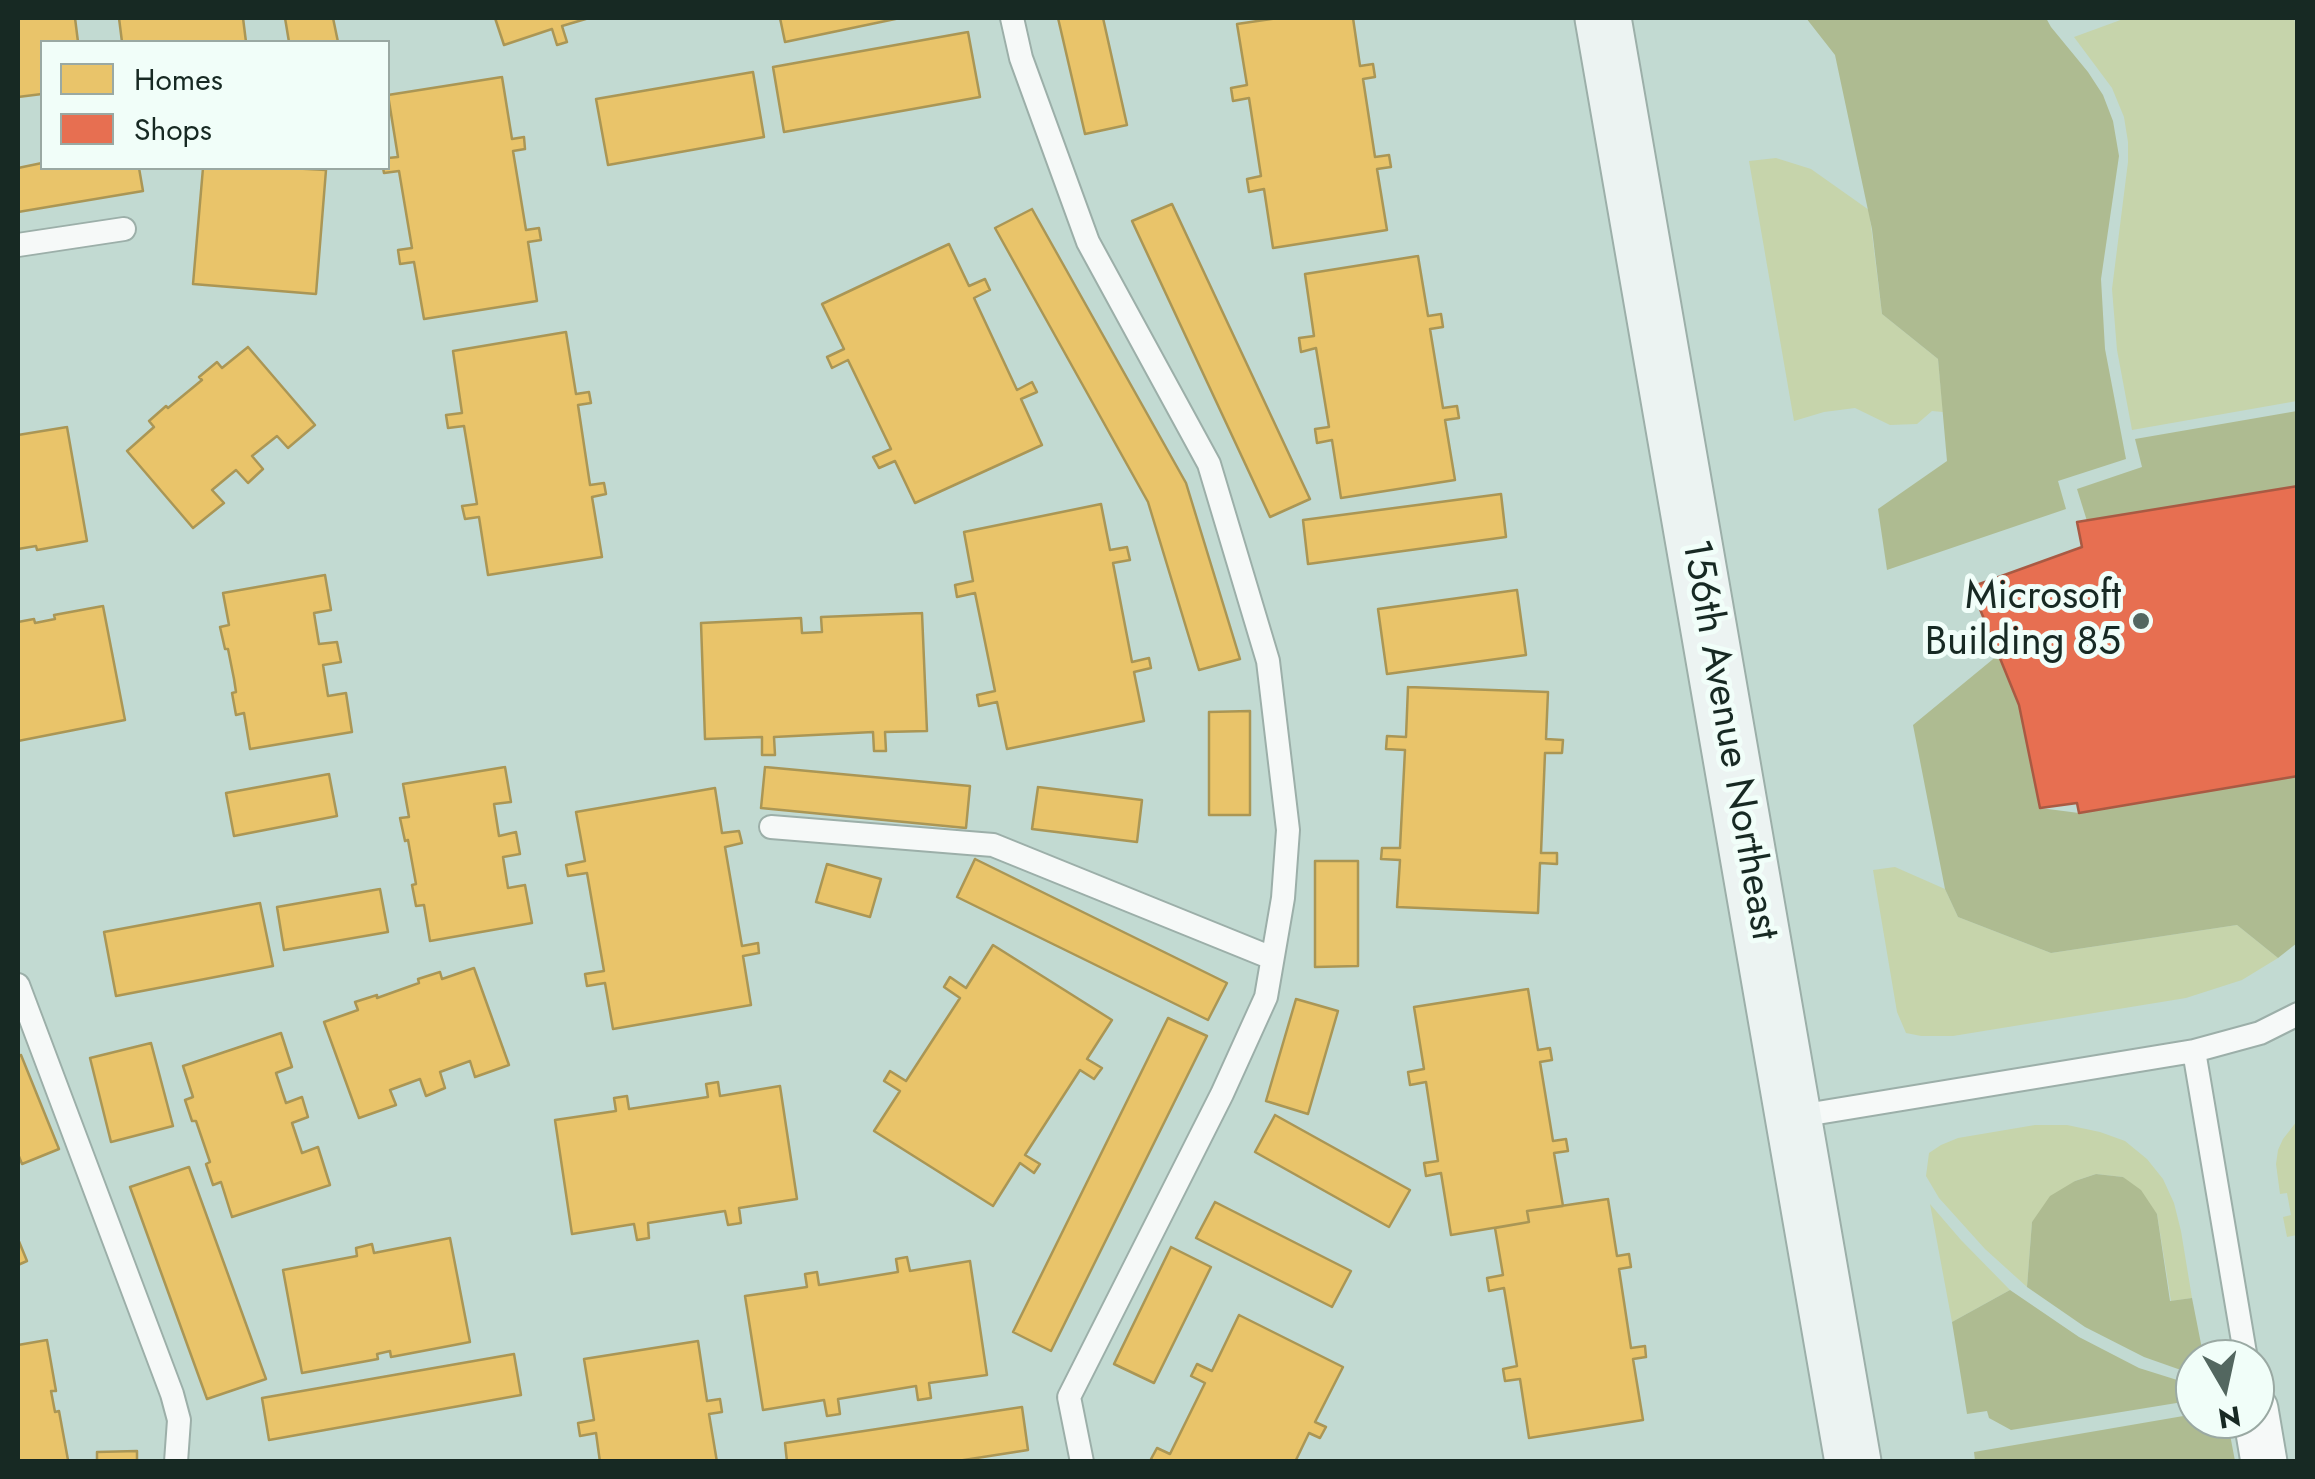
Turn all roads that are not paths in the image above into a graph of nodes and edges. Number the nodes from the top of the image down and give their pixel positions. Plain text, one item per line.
1 (1012, 18) edge
2 (1602, 18) edge
3 (124, 228) dead end
4 (18, 245) edge
5 (772, 826) dead end
6 (1272, 958) junction
7 (18, 984) edge
8 (2298, 1014) edge
9 (2194, 1051) junction
10 (1793, 1116) junction
11 (2243, 1339) edge
12 (176, 1462) edge
13 (1082, 1462) edge
14 (1853, 1462) edge

1 - 6 lane
2 - 10 main road, 156th Avenue Northeast
3 - 4 lane
5 - 6 lane
6 - 13 lane
7 - 12 lane
8 - 9 lane
9 - 10 lane
9 - 11 lane
10 - 14 main road, 156th Avenue Northeast

